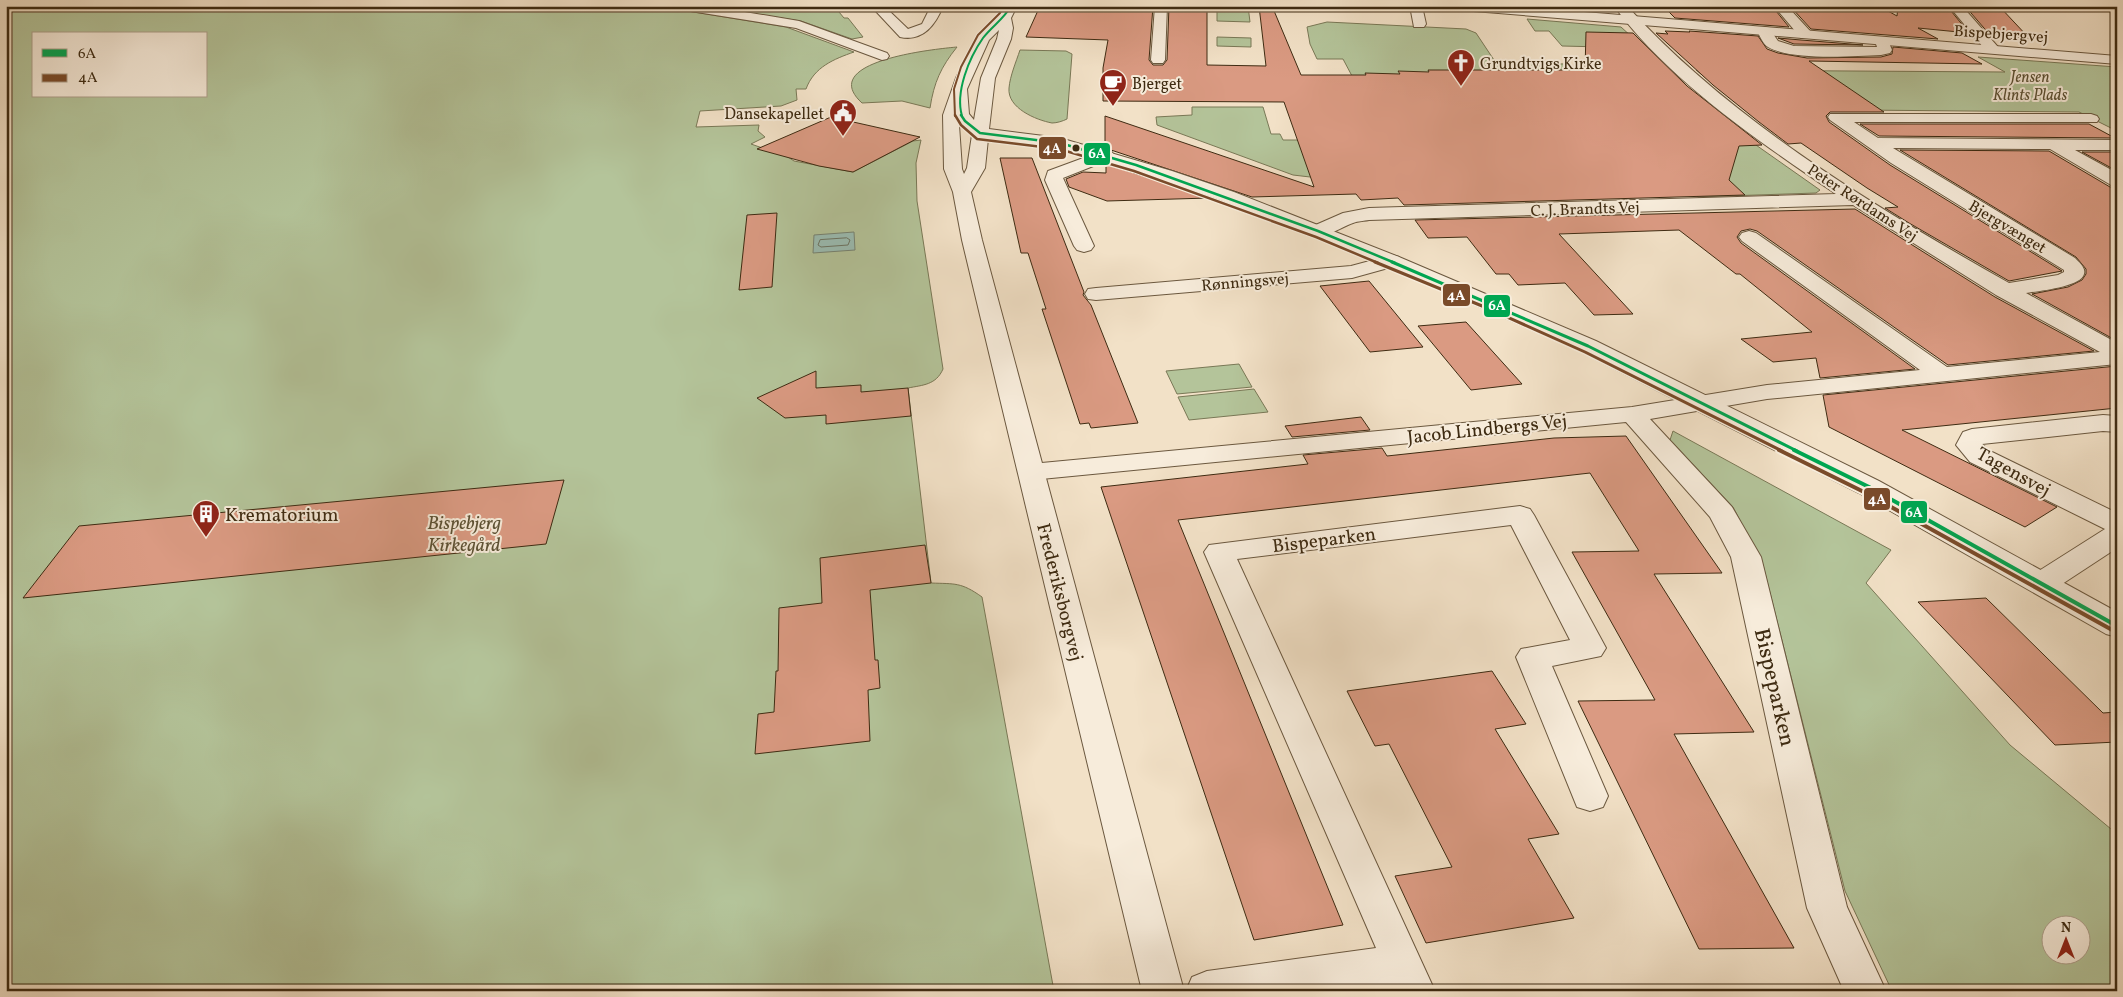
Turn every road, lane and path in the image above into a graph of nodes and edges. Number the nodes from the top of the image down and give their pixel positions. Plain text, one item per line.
1 (684, 6) edge
2 (877, 6) edge
3 (936, 6) edge
4 (1161, 6) edge
5 (1416, 6) edge
6 (1780, 6) edge
7 (1955, 6) edge
8 (1468, 7) edge
9 (1008, 12) edge
10 (1626, 13) edge
11 (1419, 24) dead end
12 (1764, 31) junction
13 (905, 34) junction
14 (1806, 35) junction
15 (1882, 41) junction
16 (853, 45) junction
17 (1993, 50) junction
18 (882, 56) dead end
19 (1158, 60) dead end
20 (2117, 60) edge
21 (960, 90) junction
22 (982, 115) junction
23 (2091, 119) dead end
24 (980, 133) junction
25 (1875, 143) junction
26 (1060, 144) junction
27 (2052, 144) junction
28 (2117, 145) edge
29 (1105, 155) junction
30 (2117, 181) edge
31 (962, 192) junction
32 (1855, 199) junction
33 (1318, 231) junction
34 (1748, 237) dead end
35 (1084, 246) dead end
36 (1392, 261) junction
37 (2004, 290) junction
38 (1096, 294) dead end
39 (2117, 352) edge
40 (2117, 357) edge
41 (1941, 374) junction
42 (1705, 403) junction
43 (1632, 414) junction
44 (2117, 424) edge
45 (1031, 472) junction
46 (2117, 524) edge
47 (2117, 535) edge
48 (2042, 584) junction
49 (2117, 626) edge
50 (1590, 796) dead end
51 (1409, 977) edge
52 (1163, 991) edge
53 (1207, 991) edge
54 (1864, 991) edge

1 - 16 street
2 - 13 street
3 - 13 street
4 - 19 street
5 - 11 street
6 - 14 street
7 - 17 street
8 - 10 street, Bispebjergvej
9 - 21 street, Frederiksborgvej
9 - 22 street, Frederiksborgvej
10 - 12 street, Bispebjergvej
10 - 32 street, Peter Rørdams Vej
12 - 14 street, Bispebjergvej
12 - 15 street
13 - 16 street
14 - 15 street, Bispebjergvej
15 - 17 street, Bispebjergvej
16 - 18 street
17 - 20 street, Bispebjergvej
21 - 24 street
21 - 31 street, Frederiksborgvej
22 - 24 street, Frederiksborgvej
22 - 26 street
23 - 25 street, Bjergvænget
24 - 26 street
24 - 31 street, Frederiksborgvej
25 - 27 street
25 - 37 street, Bjergvænget
26 - 29 street
27 - 28 street
27 - 30 street
29 - 33 street
29 - 35 street
31 - 45 street, Frederiksborgvej
32 - 33 street, C. J. Brandts Vej
32 - 37 street, Peter Rørdams Vej
33 - 36 street
34 - 41 street
36 - 38 street, Rønningsvej
36 - 42 street
37 - 39 street, Peter Rørdams Vej
40 - 41 street, Jacob Lindbergs Vej
41 - 42 street, Jacob Lindbergs Vej
42 - 43 street, Jacob Lindbergs Vej
42 - 48 street
43 - 45 street, Jacob Lindbergs Vej
43 - 54 street, Bispeparken
44 - 46 street, Tagensvej
45 - 52 street, Frederiksborgvej
47 - 48 street
48 - 49 street
50 - 51 street, Bispeparken
51 - 53 street, Bispeparken

